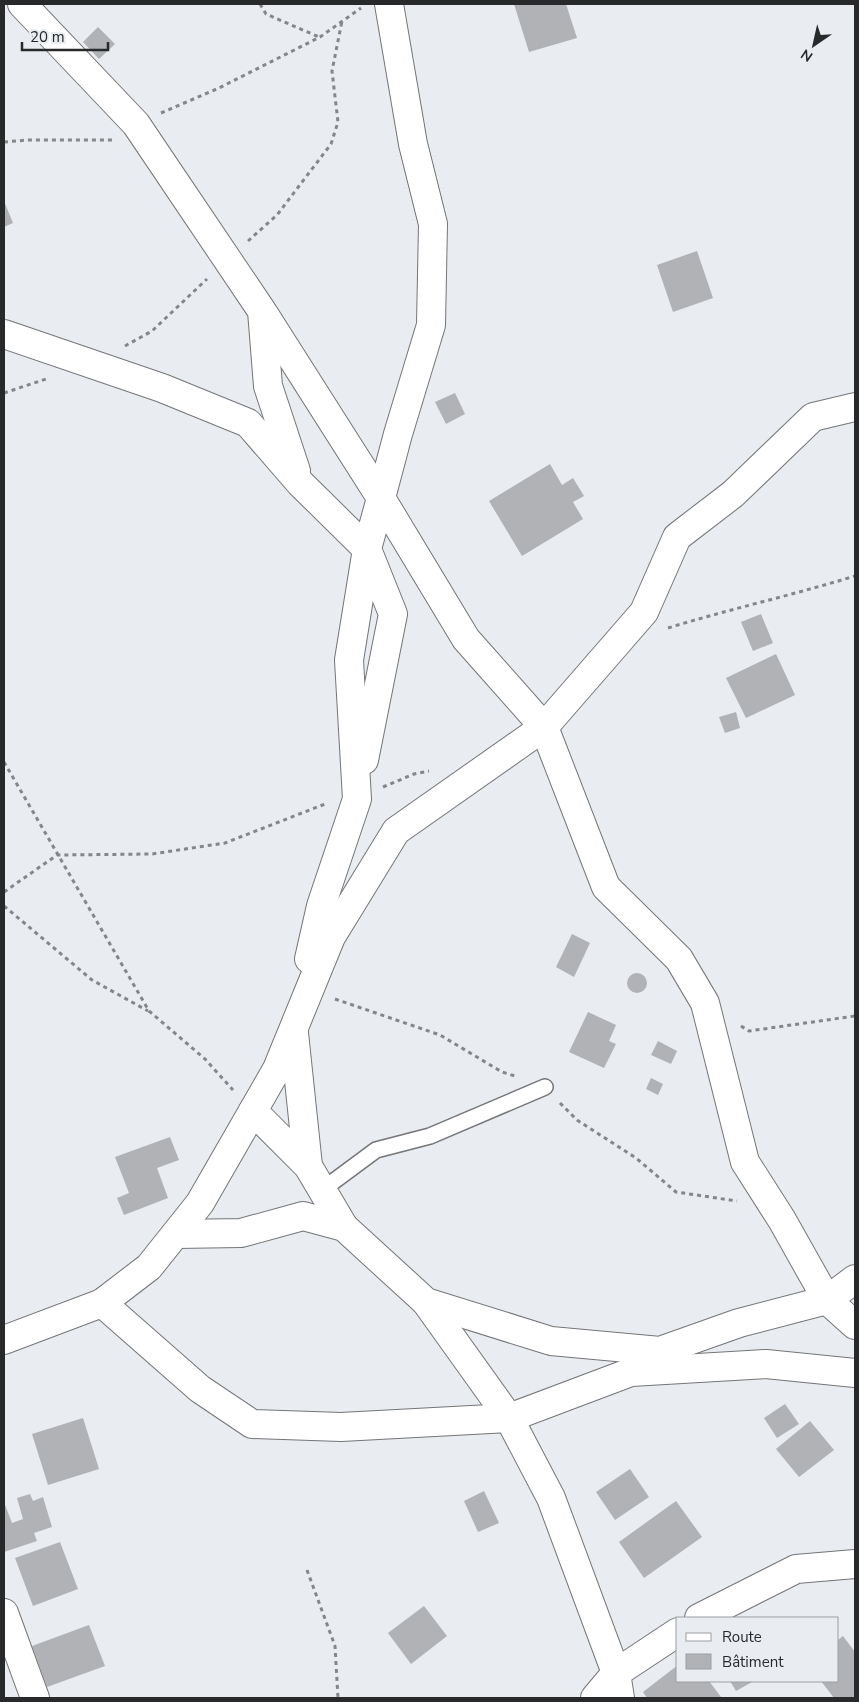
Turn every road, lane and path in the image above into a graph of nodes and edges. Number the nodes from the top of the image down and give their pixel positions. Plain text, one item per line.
1 (22, 4) edge
2 (260, 4) edge
3 (368, 4) edge
4 (389, 4) edge
5 (320, 37) junction
6 (136, 124) junction
7 (4, 142) edge
8 (262, 311) junction
9 (4, 334) edge
10 (34, 344) junction
11 (4, 346) edge
12 (855, 407) edge
13 (300, 483) junction
14 (381, 498) junction
15 (367, 549) junction
16 (855, 576) edge
17 (662, 630) dead end
18 (544, 727) junction
19 (4, 762) edge
20 (433, 770) dead end
21 (357, 799) junction
22 (57, 855) junction
23 (4, 892) edge
24 (4, 906) edge
25 (705, 1003) junction
26 (149, 1011) junction
27 (855, 1016) edge
28 (293, 1029) junction
29 (545, 1087) dead end
30 (252, 1111) junction
31 (308, 1166) junction
32 (322, 1190) junction
33 (344, 1227) junction
34 (176, 1234) junction
35 (855, 1280) edge
36 (828, 1300) junction
37 (426, 1302) junction
38 (102, 1303) junction
39 (855, 1325) edge
40 (4, 1340) edge
41 (819, 1370) junction
42 (855, 1373) edge
43 (855, 1393) edge
44 (509, 1418) junction
45 (855, 1564) edge
46 (307, 1570) dead end
47 (4, 1613) edge
48 (701, 1617) edge
49 (676, 1634) edge
50 (618, 1686) edge
51 (35, 1698) edge
52 (338, 1698) edge
53 (595, 1698) edge

1 - 6 street
2 - 5 path
3 - 5 path
4 - 14 street
5 - 6 path
6 - 7 path
6 - 8 street
8 - 13 street
8 - 14 street
9 - 10 street
10 - 11 street
10 - 13 street
12 - 18 street
13 - 15 street
14 - 15 street
14 - 18 street
15 - 21 street
15 - 21 street
16 - 17 path
18 - 25 street
18 - 28 street
19 - 22 path
20 - 21 path
21 - 22 path
21 - 28 street
22 - 23 path
22 - 26 path
24 - 26 path
25 - 27 path
25 - 36 street
26 - 30 path
28 - 30 street
28 - 31 street
29 - 32 lane
30 - 31 street
30 - 34 street
31 - 32 street
32 - 33 street
33 - 34 street
33 - 37 street
34 - 38 street
35 - 36 street
36 - 37 street
36 - 39 street
37 - 44 street
38 - 40 street
38 - 44 street
41 - 42 street
41 - 43 street
41 - 44 street
44 - 50 street
45 - 48 street
46 - 52 path
47 - 51 street
49 - 50 street
50 - 53 street

